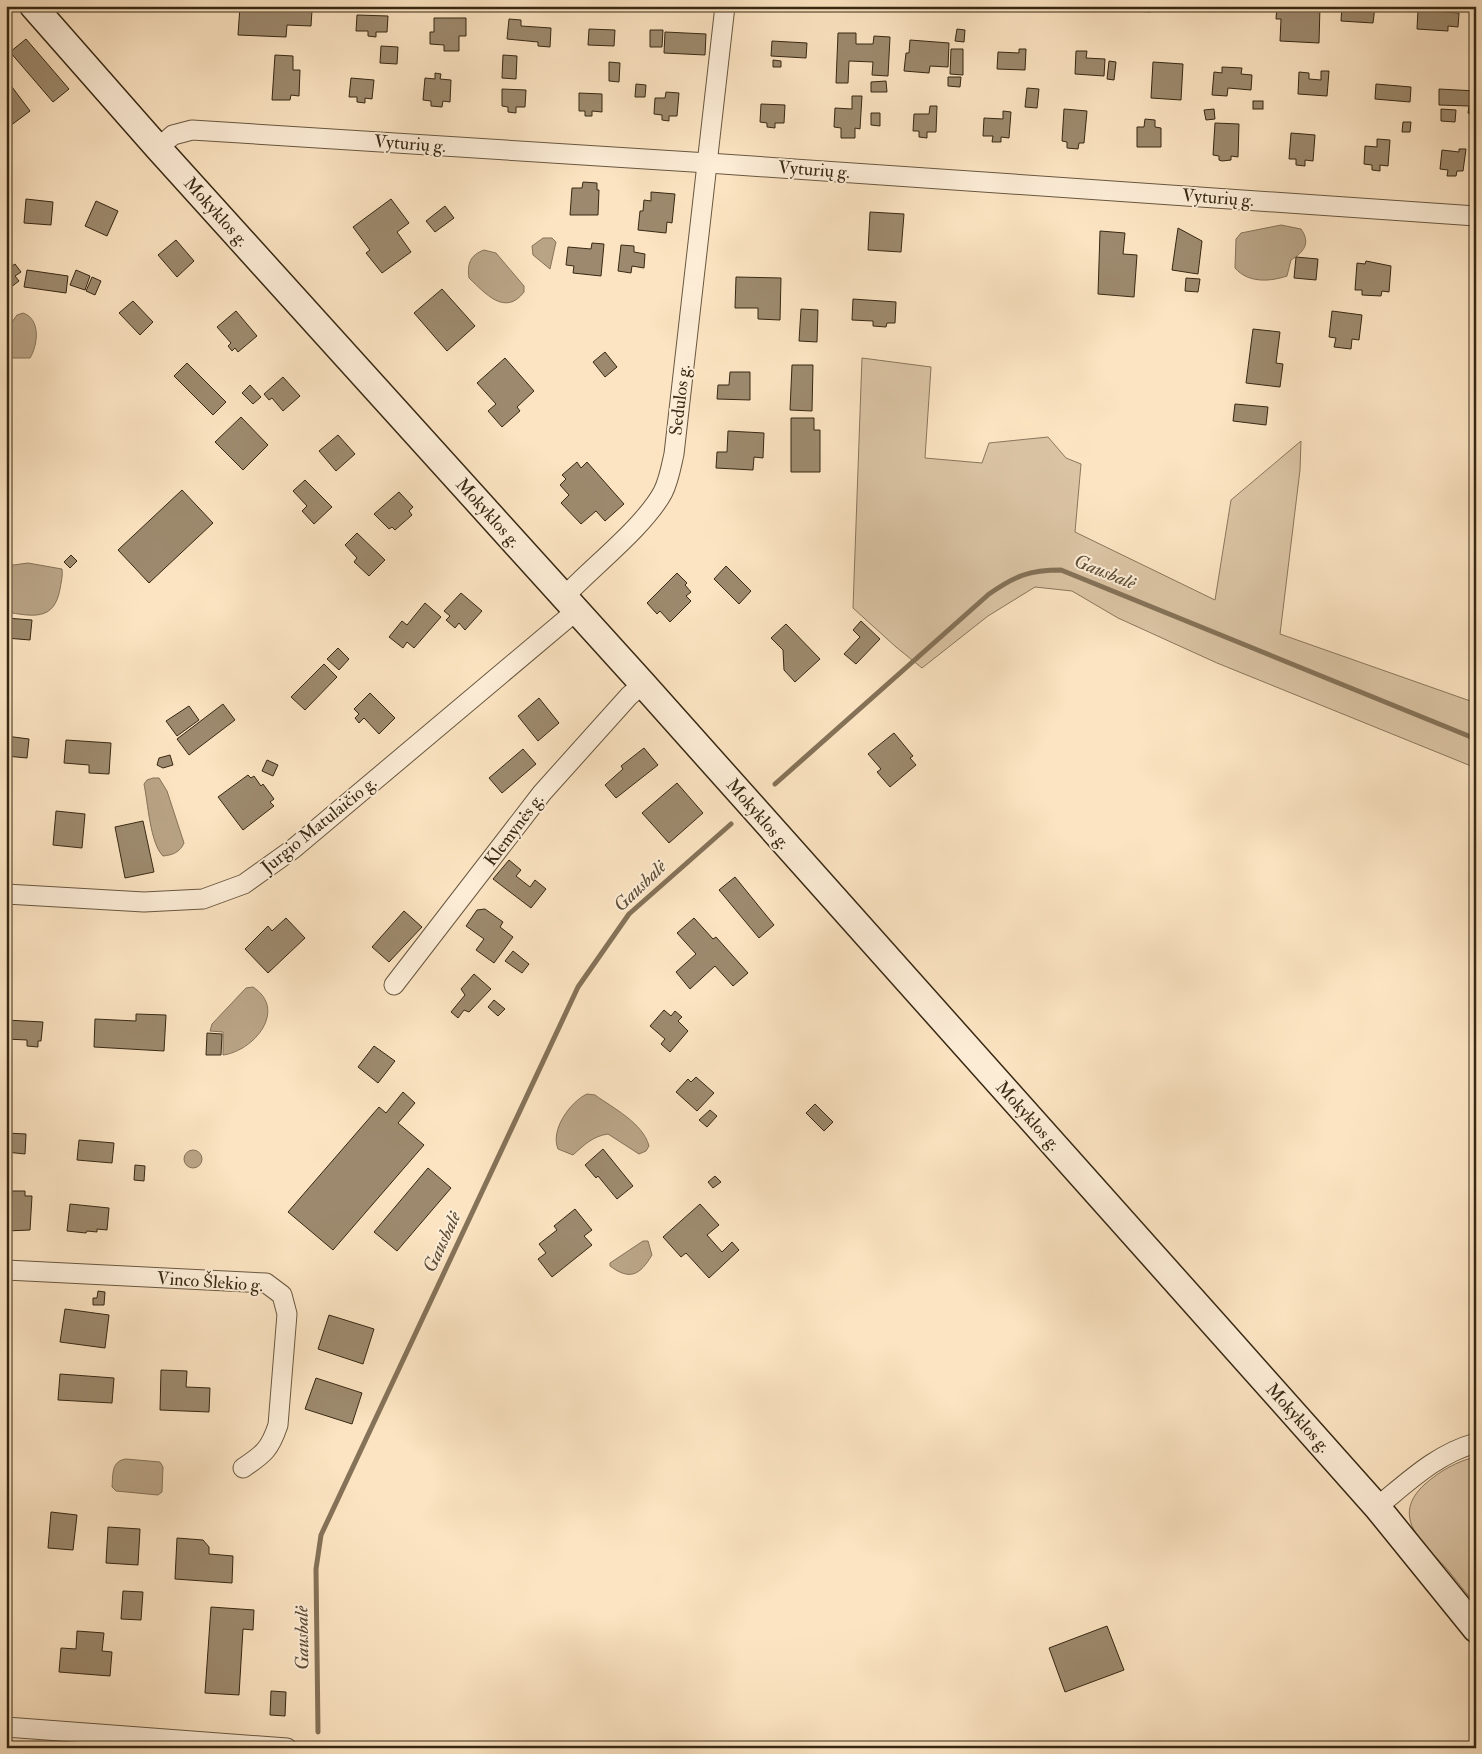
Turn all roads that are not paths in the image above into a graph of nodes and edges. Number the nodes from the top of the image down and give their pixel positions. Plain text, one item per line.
1 (33, 6) edge
2 (725, 6) edge
3 (158, 148) junction
4 (708, 163) junction
5 (1476, 216) edge
6 (570, 604) junction
7 (643, 684) junction
8 (6, 894) edge
9 (394, 984) dead end
10 (6, 1270) edge
11 (1476, 1443) edge
12 (243, 1468) dead end
13 (1377, 1507) junction
14 (1476, 1629) edge
15 (6, 1726) edge
16 (287, 1748) edge

1 - 3 main road, Mokyklos g.
2 - 4 street, Sedulos g.
3 - 4 street, Vyturių g.
3 - 6 main road, Mokyklos g.
4 - 5 street, Vyturių g.
4 - 6 street, Sedulos g.
6 - 7 main road, Mokyklos g.
6 - 8 street, Jurgio Matulaičio g.
7 - 9 street, Klemynės g.
7 - 13 main road, Mokyklos g.
10 - 12 street, Vinco Šlekio g.
11 - 13 street
13 - 14 main road, Mokyklos g.
15 - 16 street

